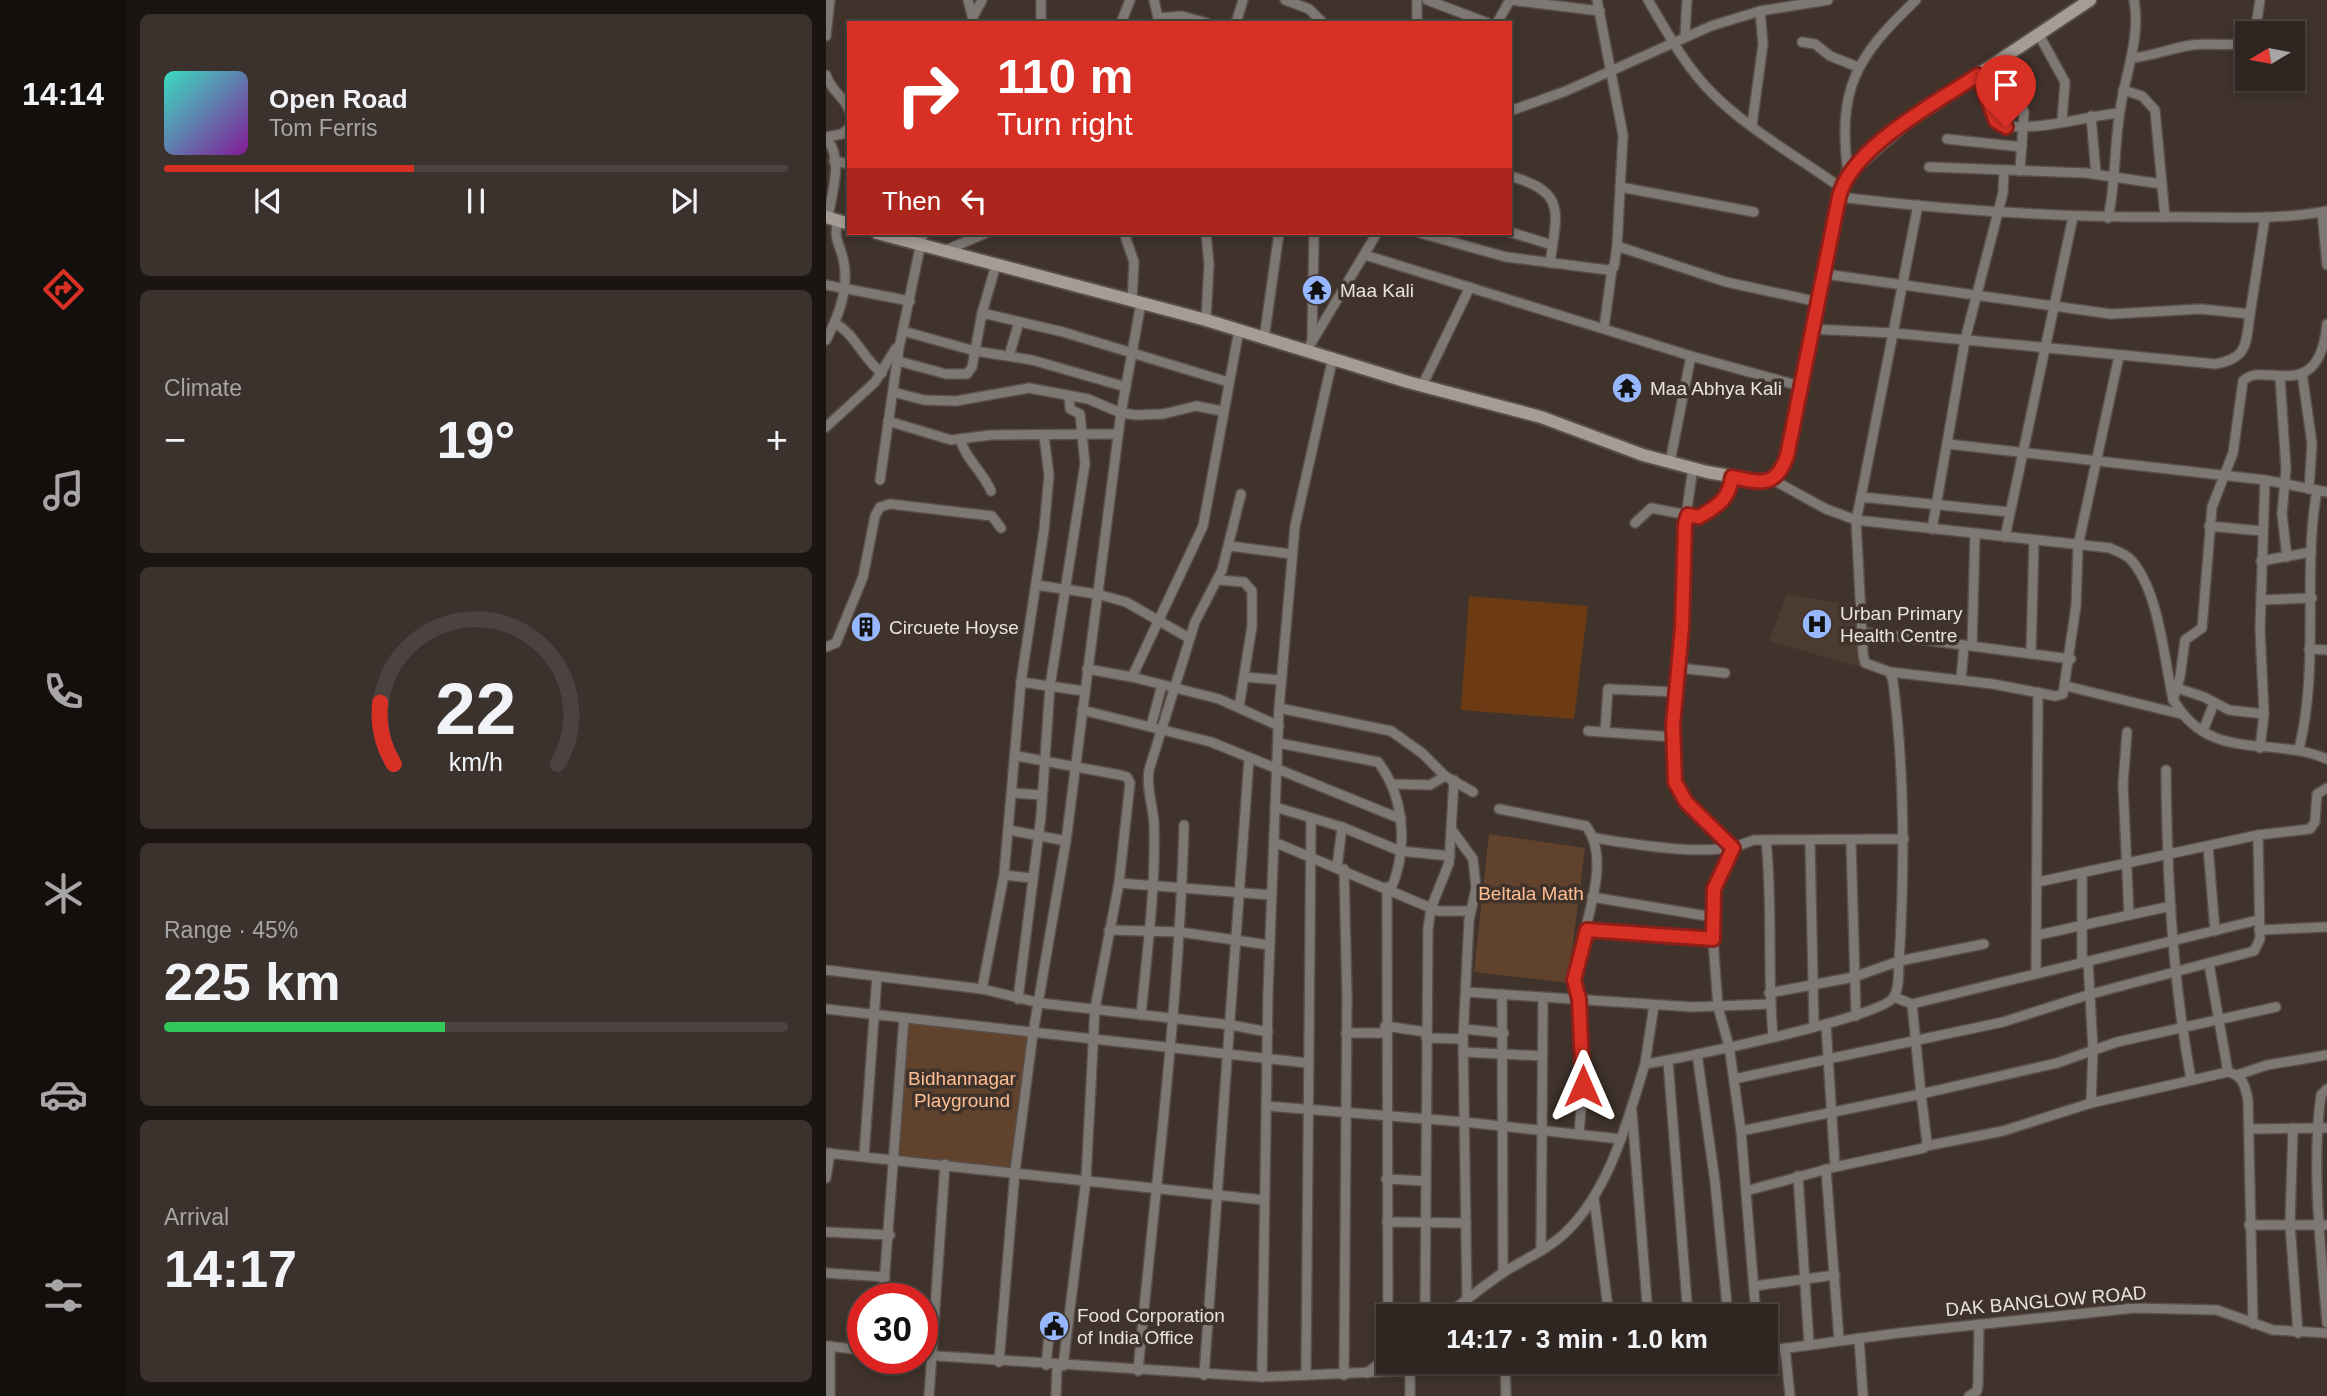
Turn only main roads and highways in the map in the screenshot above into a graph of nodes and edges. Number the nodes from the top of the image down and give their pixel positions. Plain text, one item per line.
1 (2090, 0) edge
2 (883, 235) edge

1 - 2 main road

